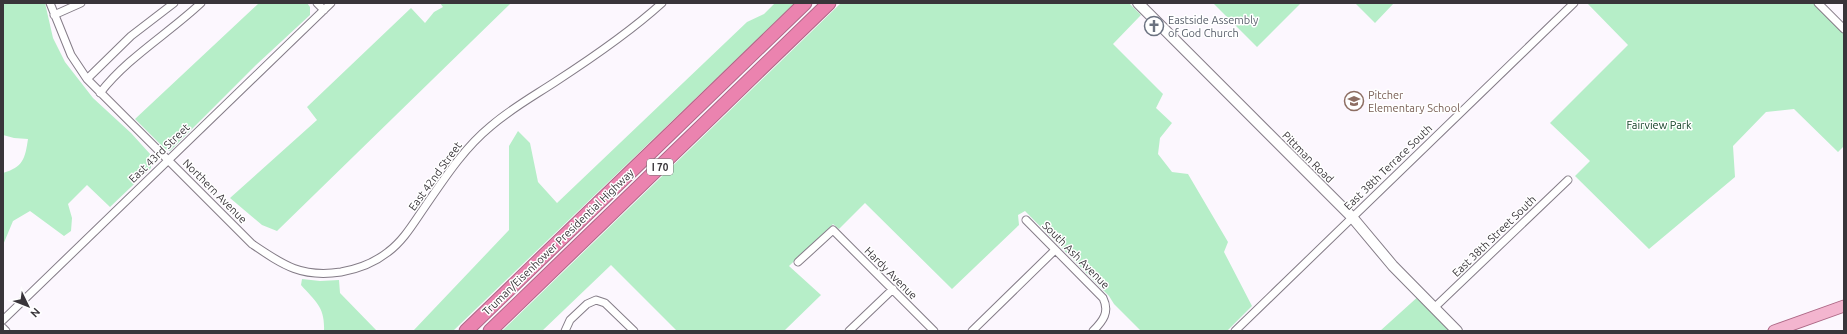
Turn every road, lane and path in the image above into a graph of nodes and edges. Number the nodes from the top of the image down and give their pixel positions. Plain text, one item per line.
1 (50, 3) edge
2 (81, 3) edge
3 (174, 3) edge
4 (201, 3) edge
5 (317, 3) edge
6 (331, 3) edge
7 (662, 3) edge
8 (805, 3) edge
9 (829, 3) edge
10 (1138, 3) edge
11 (1574, 3) edge
12 (1818, 3) edge
13 (324, 10) junction
14 (54, 15) junction
15 (1844, 29) edge
16 (87, 79) junction
17 (100, 93) junction
18 (168, 160) junction
19 (1568, 180) dead end
20 (1352, 217) junction
21 (1026, 220) dead end
22 (252, 244) joint
23 (1055, 250) junction
24 (798, 262) dead end
25 (892, 289) junction
26 (1844, 306) edge
27 (1434, 308) junction
28 (3, 320) edge
29 (3, 328) edge
30 (6, 331) edge
31 (466, 331) edge
32 (490, 331) edge
33 (565, 331) edge
34 (634, 331) edge
35 (849, 331) edge
36 (934, 331) edge
37 (972, 331) edge
38 (1093, 331) edge
39 (1235, 331) edge
40 (1457, 331) edge
41 (1774, 331) edge

1 - 14 street, Northern Avenue
2 - 14 street
3 - 16 street
4 - 17 street
5 - 13 street
6 - 13 street, East 43rd Street
7 - 22 street, East 42nd Street
8 - 31 highway, Truman/Eisenhower Presidential Highway / I 70
9 - 32 highway, Truman/Eisenhower Presidential Highway / I 70
10 - 20 street, Pittman Road
11 - 20 street, East 38th Terrace South
12 - 15 street
13 - 18 street, East 43rd Street
14 - 16 street, Northern Avenue
16 - 17 street, Northern Avenue
17 - 18 street, Northern Avenue
18 - 22 street, Northern Avenue
18 - 28 street, East 43rd Street
19 - 27 street, East 38th Street South
20 - 27 street, Pittman Road
20 - 39 street, East 38th Terrace South
21 - 23 street, South Ash Avenue
23 - 37 street
23 - 38 street, South Ash Avenue
24 - 25 street, Hardy Avenue
25 - 35 street
25 - 36 street, Hardy Avenue
26 - 41 main road
27 - 40 street, Pittman Road
29 - 30 street
33 - 34 street

